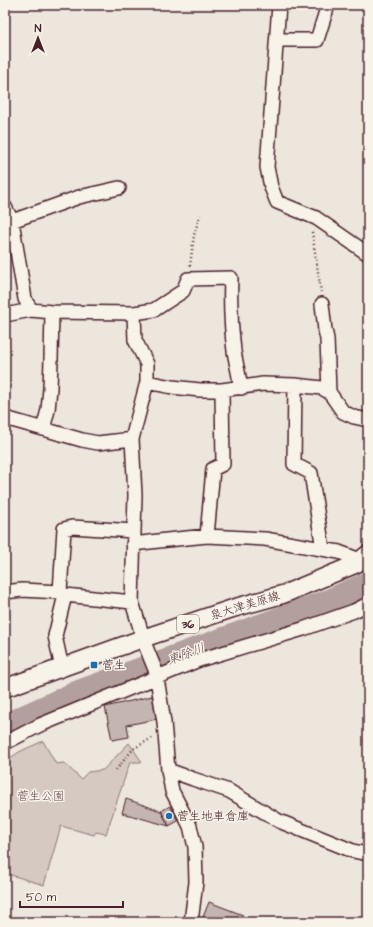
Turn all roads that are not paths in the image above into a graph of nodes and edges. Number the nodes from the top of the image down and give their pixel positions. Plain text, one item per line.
1 (279, 5) edge
2 (328, 5) edge
3 (277, 40) junction
4 (118, 188) dead end
5 (5, 206) edge
6 (12, 221) junction
7 (368, 254) edge
8 (322, 304) road end
9 (31, 310) junction
10 (52, 312) junction
11 (134, 313) junction
12 (5, 315) edge
13 (147, 382) junction
14 (295, 385) junction
15 (241, 388) junction
16 (222, 390) junction
17 (330, 392) junction
18 (5, 418) edge
19 (368, 420) edge
20 (43, 429) junction
21 (132, 438) junction
22 (134, 531) junction
23 (207, 536) junction
24 (134, 544) junction
25 (323, 549) junction
26 (364, 557) edge
27 (5, 592) edge
28 (63, 593) junction
29 (132, 602) junction
30 (368, 604) edge
31 (145, 643) junction
32 (62, 668) junction
33 (157, 675) junction
34 (5, 688) edge
35 (5, 743) edge
36 (168, 770) junction
37 (368, 854) edge
38 (191, 922) edge

1 - 3 street
2 - 3 street
3 - 7 street
4 - 6 street
5 - 6 street
6 - 9 street
8 - 17 street
9 - 10 street
9 - 12 street
10 - 11 street
10 - 20 street
11 - 13 street
11 - 15 street
13 - 16 street
13 - 21 street
14 - 15 street
14 - 17 street
14 - 25 street
15 - 16 street
16 - 23 street
17 - 19 street
18 - 20 street
20 - 21 street
21 - 22 street
22 - 24 street
22 - 28 street
23 - 24 street
23 - 25 street
24 - 29 street
25 - 26 street
26 - 31 main road, 泉大津美原線 / 36
27 - 28 street
28 - 29 street
28 - 32 street
29 - 31 street
30 - 33 street
31 - 32 main road, 泉大津美原線 / 36
31 - 33 street
32 - 34 main road, 泉大津美原線 / 36
33 - 35 street
33 - 36 street
36 - 37 street
36 - 38 street

